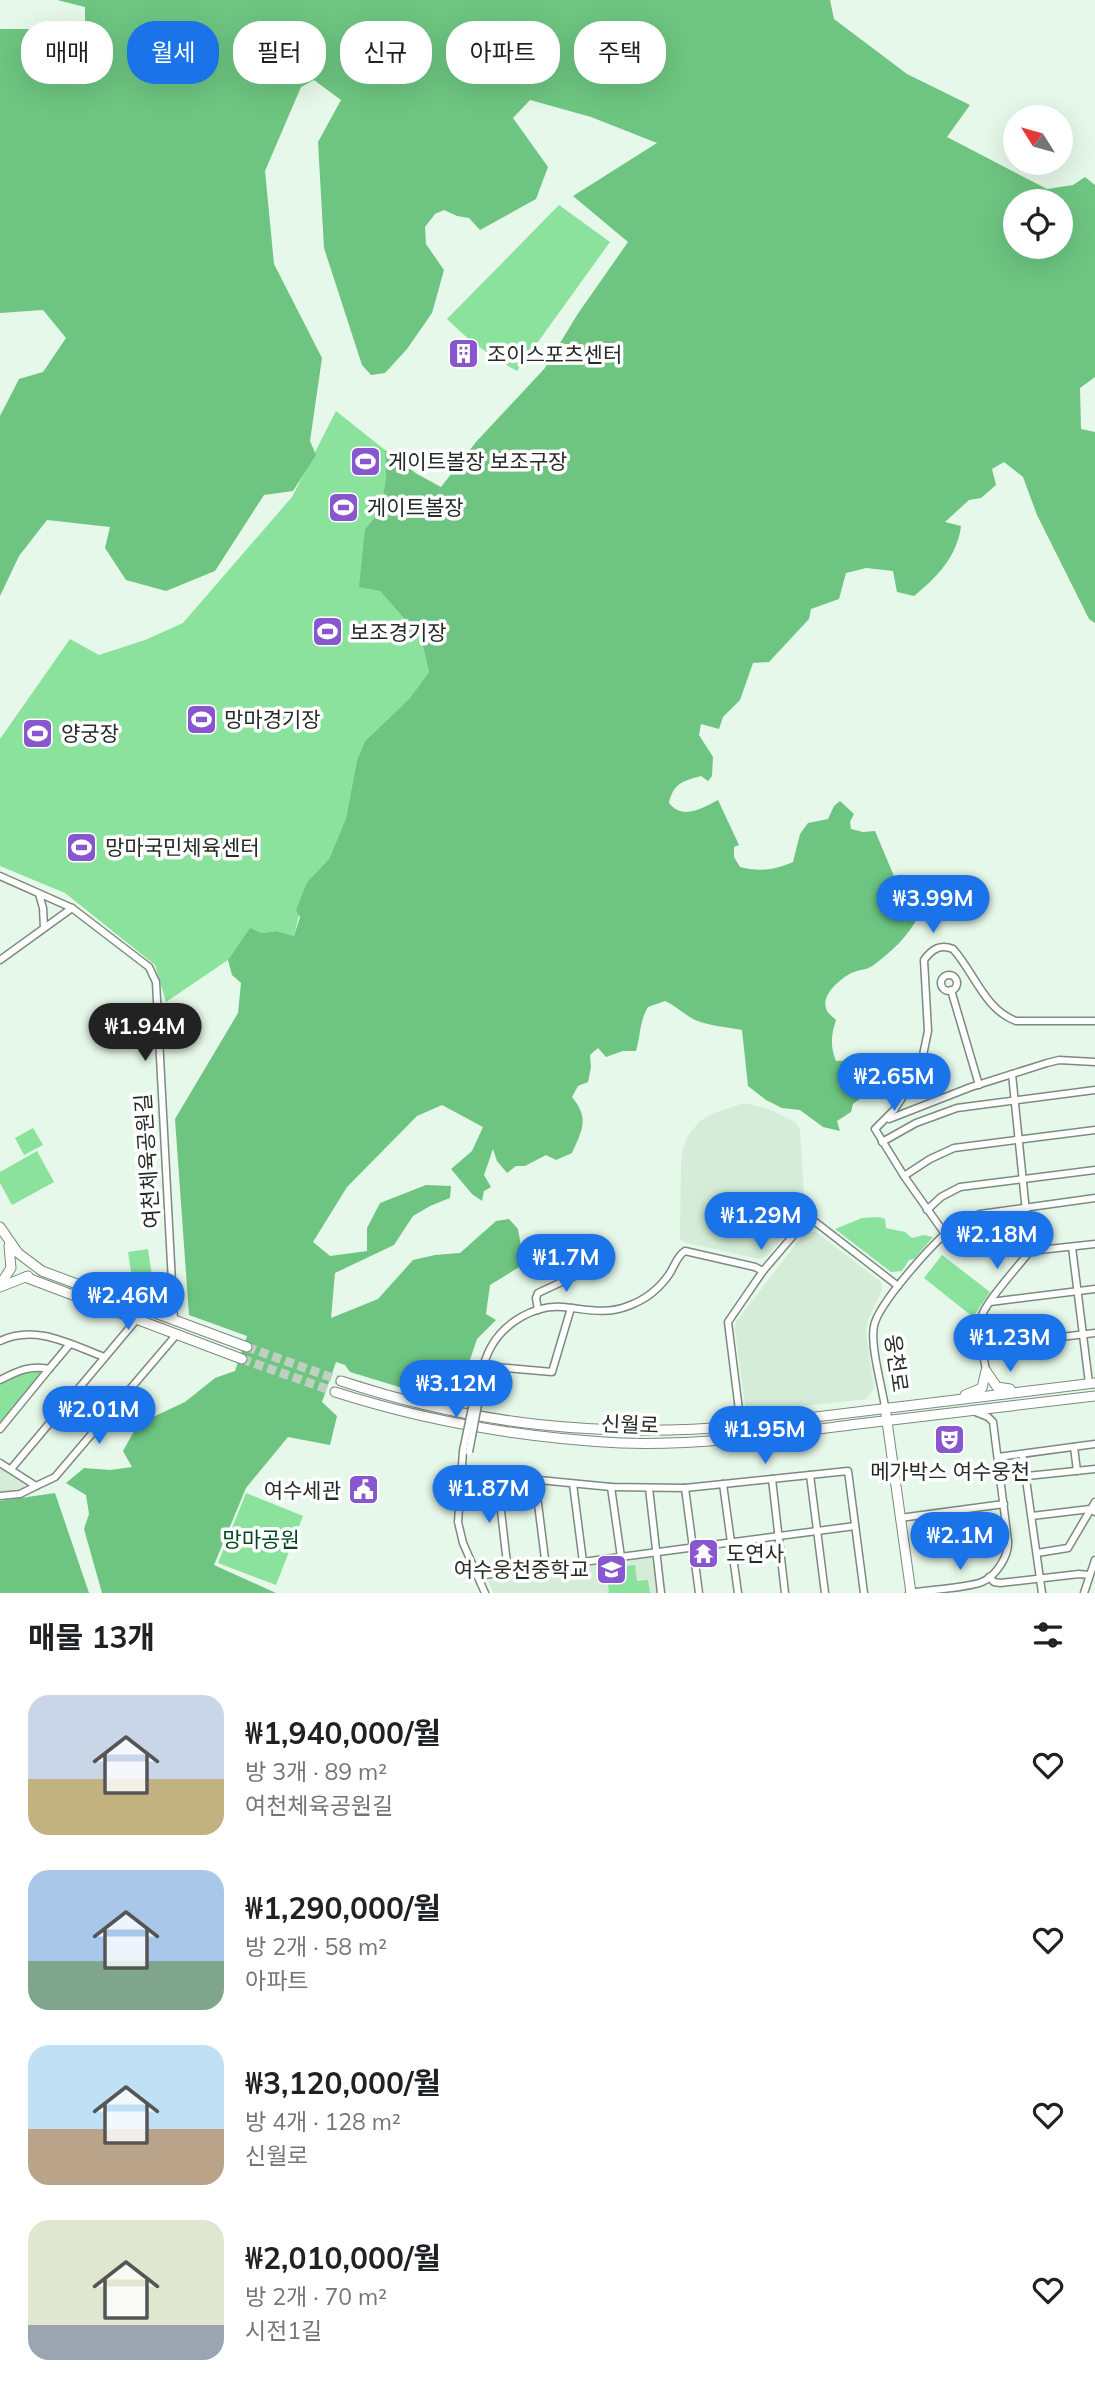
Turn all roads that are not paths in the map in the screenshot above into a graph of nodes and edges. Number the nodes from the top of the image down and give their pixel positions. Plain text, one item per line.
1 (0, 876) edge
2 (39, 894) junction
3 (72, 908) junction
4 (44, 928) junction
5 (0, 960) edge
6 (951, 990) dead end
7 (1095, 1021) edge
8 (1095, 1062) edge
9 (1012, 1074) junction
10 (979, 1085) junction
11 (1095, 1090) edge
12 (905, 1094) junction
13 (1015, 1101) junction
14 (915, 1109) junction
15 (884, 1121) junction
16 (1095, 1130) edge
17 (1018, 1139) junction
18 (881, 1142) junction
19 (1095, 1170) edge
20 (904, 1176) junction
21 (1022, 1178) junction
22 (1095, 1198) edge
23 (1025, 1207) junction
24 (927, 1210) junction
25 (1, 1228) edge
26 (945, 1234) junction
27 (8, 1241) junction
28 (1095, 1244) edge
29 (1072, 1247) junction
30 (1030, 1251) junction
31 (763, 1271) junction
32 (583, 1272) dead end
33 (52, 1276) junction
34 (25, 1277) junction
35 (0, 1286) edge
36 (898, 1286) junction
37 (1095, 1289) edge
38 (1078, 1291) junction
39 (990, 1302) junction
40 (571, 1308) junction
41 (538, 1310) junction
42 (137, 1319) junction
43 (174, 1320) junction
44 (0, 1332) edge
45 (1095, 1333) edge
46 (177, 1334) junction
47 (1083, 1335) junction
48 (2, 1340) edge
49 (70, 1344) junction
50 (983, 1346) junction
51 (247, 1347) tunnel mouth
52 (104, 1357) junction
53 (242, 1359) tunnel mouth
54 (484, 1366) junction
55 (49, 1370) junction
56 (986, 1371) junction
57 (0, 1380) edge
58 (341, 1381) tunnel mouth
59 (1092, 1383) edge
60 (1026, 1391) junction
61 (335, 1392) tunnel mouth
62 (1095, 1396) edge
63 (949, 1401) junction
64 (885, 1407) junction
65 (973, 1411) junction
66 (887, 1420) junction
67 (741, 1426) junction
68 (0, 1429) edge
69 (1095, 1444) edge
70 (1074, 1447) junction
71 (998, 1457) junction
72 (1023, 1458) dead end
73 (0, 1463) edge
74 (11, 1469) junction
75 (1095, 1469) edge
76 (1077, 1471) junction
77 (810, 1475) junction
78 (1027, 1476) junction
79 (772, 1479) junction
80 (535, 1480) junction
81 (573, 1484) junction
82 (723, 1484) junction
83 (36, 1486) junction
84 (611, 1487) junction
85 (649, 1488) junction
86 (685, 1488) junction
87 (0, 1496) edge
88 (1095, 1502) edge
89 (1004, 1504) junction
90 (1093, 1510) edge
91 (1032, 1516) junction
92 (900, 1518) junction
93 (855, 1526) junction
94 (817, 1531) junction
95 (778, 1536) junction
96 (731, 1542) junction
97 (693, 1547) junction
98 (656, 1552) junction
99 (1037, 1553) junction
100 (621, 1557) junction
101 (1095, 1560) edge
102 (583, 1562) junction
103 (546, 1567) junction
104 (508, 1572) junction
105 (1089, 1575) junction
106 (477, 1576) junction
107 (989, 1577) junction
108 (1040, 1579) junction
109 (485, 1593) edge
110 (661, 1593) edge
111 (699, 1593) edge
112 (738, 1593) edge
113 (785, 1593) edge
114 (825, 1593) edge
115 (864, 1593) edge
116 (909, 1593) edge
117 (1042, 1593) edge
118 (1084, 1593) edge

1 - 2 street, 여천체육공원길
2 - 3 street, 여천체육공원길
2 - 4 street
3 - 4 street
3 - 43 street, 여천체육공원길
4 - 5 street
6 - 10 street
7 - 12 street
8 - 9 street
9 - 10 street
9 - 13 street
10 - 14 street
11 - 13 street
12 - 14 street
12 - 15 street
13 - 17 street
13 - 18 street
14 - 15 street
15 - 18 street
16 - 17 street
17 - 20 street
17 - 21 street
18 - 20 street
19 - 21 street
20 - 24 street
21 - 23 street
21 - 24 street
22 - 23 street, 웅천로
23 - 26 street, 웅천로
23 - 30 street
24 - 26 street
25 - 27 street
26 - 36 street, 웅천로
27 - 33 street
27 - 35 street
28 - 29 street
29 - 30 street
29 - 38 street
30 - 39 street
31 - 36 street
31 - 40 street
31 - 67 street
32 - 41 street
33 - 34 street
33 - 43 street
34 - 35 street
34 - 42 street
36 - 64 street, 웅천로
37 - 38 street
38 - 39 street
38 - 47 street
39 - 50 street
40 - 41 street
40 - 54 street
41 - 54 street
42 - 46 street
42 - 52 street
43 - 51 street
44 - 48 street
45 - 47 street
46 - 53 street
46 - 83 street
47 - 50 street
47 - 59 street
48 - 49 street
49 - 52 street
49 - 55 street
50 - 56 street
52 - 74 street
54 - 106 street, bridge
55 - 57 street
55 - 68 street
56 - 60 street
56 - 63 street
58 - 67 street, 신월로
59 - 60 street, 신월로
60 - 63 street, 신월로
61 - 66 street, 신월로
62 - 65 street, 신월로
63 - 64 street, 신월로
64 - 66 street, 웅천로
64 - 67 street, 신월로
65 - 66 street, 신월로
65 - 71 street
66 - 92 street, 웅천로
69 - 70 street
70 - 71 street
70 - 76 street
71 - 89 street
72 - 78 street
73 - 74 street
74 - 83 street
75 - 76 street
76 - 78 street
77 - 79 street
77 - 93 street
77 - 94 street
78 - 91 street
79 - 82 street
79 - 95 street
80 - 81 street
80 - 103 street
80 - 104 street
81 - 84 street
81 - 102 street
82 - 86 street
82 - 96 street
83 - 87 street
84 - 85 street
84 - 100 street
85 - 86 street
85 - 98 street
86 - 97 street
88 - 90 street
89 - 92 street
89 - 107 street
90 - 91 street
90 - 99 street
91 - 99 street
92 - 116 street, 웅천로
93 - 94 street
93 - 115 street
94 - 95 street
94 - 114 street
95 - 96 street
95 - 113 street
96 - 97 street
96 - 112 street
97 - 98 street
97 - 111 street
98 - 100 street
98 - 110 street
99 - 108 street
100 - 102 street
101 - 105 street
102 - 103 street
103 - 104 street
104 - 106 street
105 - 108 street
105 - 118 street
106 - 109 street
107 - 108 street
107 - 116 street
108 - 117 street

